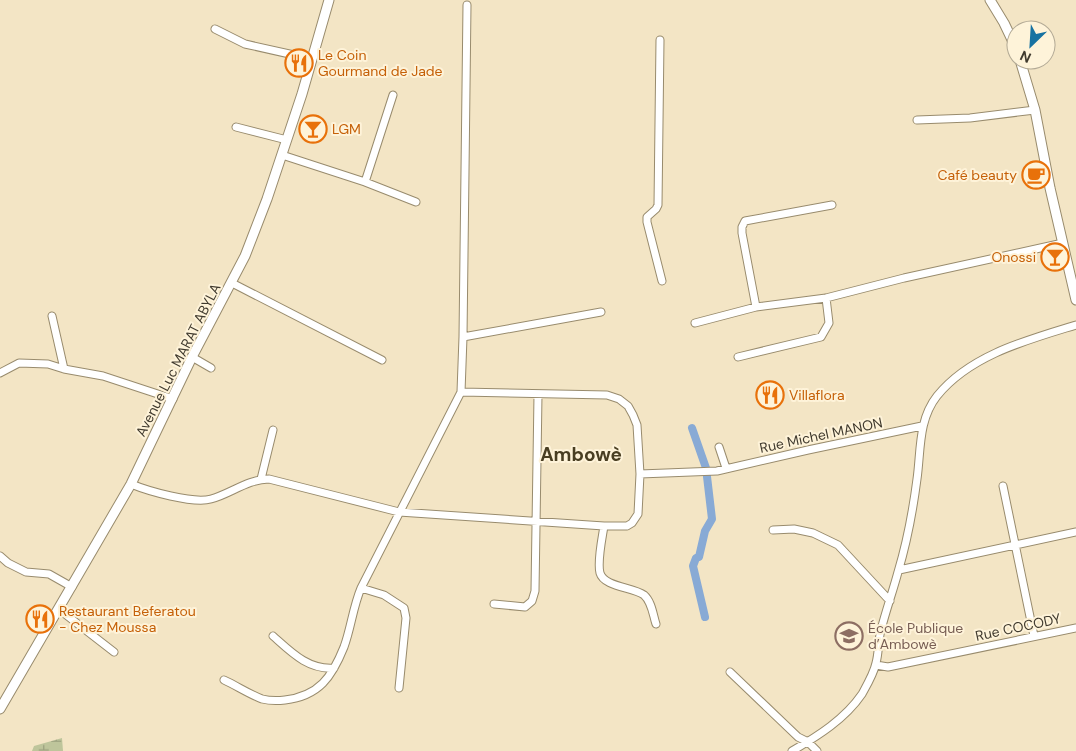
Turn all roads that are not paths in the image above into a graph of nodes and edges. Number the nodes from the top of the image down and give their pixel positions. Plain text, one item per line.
1 (329, 0) edge
2 (990, 0) edge
3 (467, 5) dead end
4 (215, 29) dead end
5 (1006, 30) edge
6 (660, 40) dead end
7 (312, 59) junction
8 (1023, 70) edge
9 (393, 95) dead end
10 (1035, 110) junction
11 (917, 120) dead end
12 (236, 127) dead end
13 (287, 140) junction
14 (282, 155) junction
15 (365, 182) junction
16 (416, 202) dead end
17 (832, 205) dead end
18 (1063, 243) junction
19 (662, 281) dead end
20 (232, 283) junction
21 (826, 298) junction
22 (1076, 300) edge
23 (756, 307) junction
24 (601, 312) dead end
25 (52, 316) dead end
26 (695, 323) dead end
27 (1076, 326) edge
28 (463, 337) junction
29 (192, 357) junction
30 (738, 357) dead end
31 (382, 360) dead end
32 (211, 368) dead end
33 (64, 369) junction
34 (0, 373) edge
35 (461, 392) junction
36 (538, 395) junction
37 (173, 399) junction
38 (922, 426) junction
39 (273, 430) dead end
40 (719, 447) dead end
41 (726, 468) junction
42 (640, 474) junction
43 (261, 479) junction
44 (131, 484) junction
45 (1002, 486) dead end
46 (399, 512) junction
47 (536, 521) junction
48 (604, 526) junction
49 (773, 530) dead end
50 (1076, 532) edge
51 (1015, 545) junction
52 (0, 556) edge
53 (899, 570) junction
54 (72, 586) junction
55 (361, 588) junction
56 (890, 601) junction
57 (494, 604) dead end
58 (58, 610) junction
59 (656, 624) dead end
60 (1076, 628) edge
61 (273, 636) dead end
62 (1034, 636) junction
63 (114, 652) dead end
64 (876, 664) junction
65 (334, 668) junction
66 (730, 672) dead end
67 (224, 680) dead end
68 (399, 688) dead end
69 (0, 709) edge
70 (808, 742) junction
71 (792, 751) edge
72 (816, 751) edge

1 - 7 street, Avenue Luc MARAT ABYLA
2 - 5 street
3 - 28 street
4 - 7 street
6 - 19 street
7 - 13 street, Avenue Luc MARAT ABYLA
8 - 10 street
9 - 15 street
10 - 11 street
10 - 18 street
12 - 13 street
13 - 14 street, Avenue Luc MARAT ABYLA
14 - 15 street
14 - 20 street, Avenue Luc MARAT ABYLA
15 - 16 street
17 - 23 street
18 - 21 street
18 - 22 street
20 - 29 street, Avenue Luc MARAT ABYLA
20 - 31 street
21 - 23 street
21 - 30 street
23 - 26 street
24 - 28 street
25 - 33 street
27 - 38 street
28 - 35 street
29 - 32 street
29 - 37 street, Avenue Luc MARAT ABYLA
33 - 34 street
33 - 37 street
35 - 36 street
35 - 46 street
36 - 42 street
36 - 47 street
37 - 44 street, Avenue Luc MARAT ABYLA
38 - 41 street, Rue Michel MANON
38 - 53 street
39 - 43 street
40 - 41 street
41 - 42 street, Rue Michel MANON
42 - 48 street
43 - 44 street
43 - 46 street
44 - 54 street, Avenue Luc MARAT ABYLA
45 - 51 street
46 - 47 street
46 - 55 street
47 - 48 street
47 - 57 street
48 - 59 street
49 - 56 street
50 - 51 street
51 - 53 street
51 - 62 street
52 - 54 street
53 - 56 street
54 - 58 street, Avenue Luc MARAT ABYLA
55 - 65 street
55 - 68 street
56 - 64 street
58 - 63 street
58 - 69 street, Avenue Luc MARAT ABYLA
60 - 62 street, Rue COCODY
61 - 65 street
62 - 64 street, Rue COCODY
64 - 70 street
65 - 67 street
66 - 70 street
70 - 71 street
70 - 72 street

